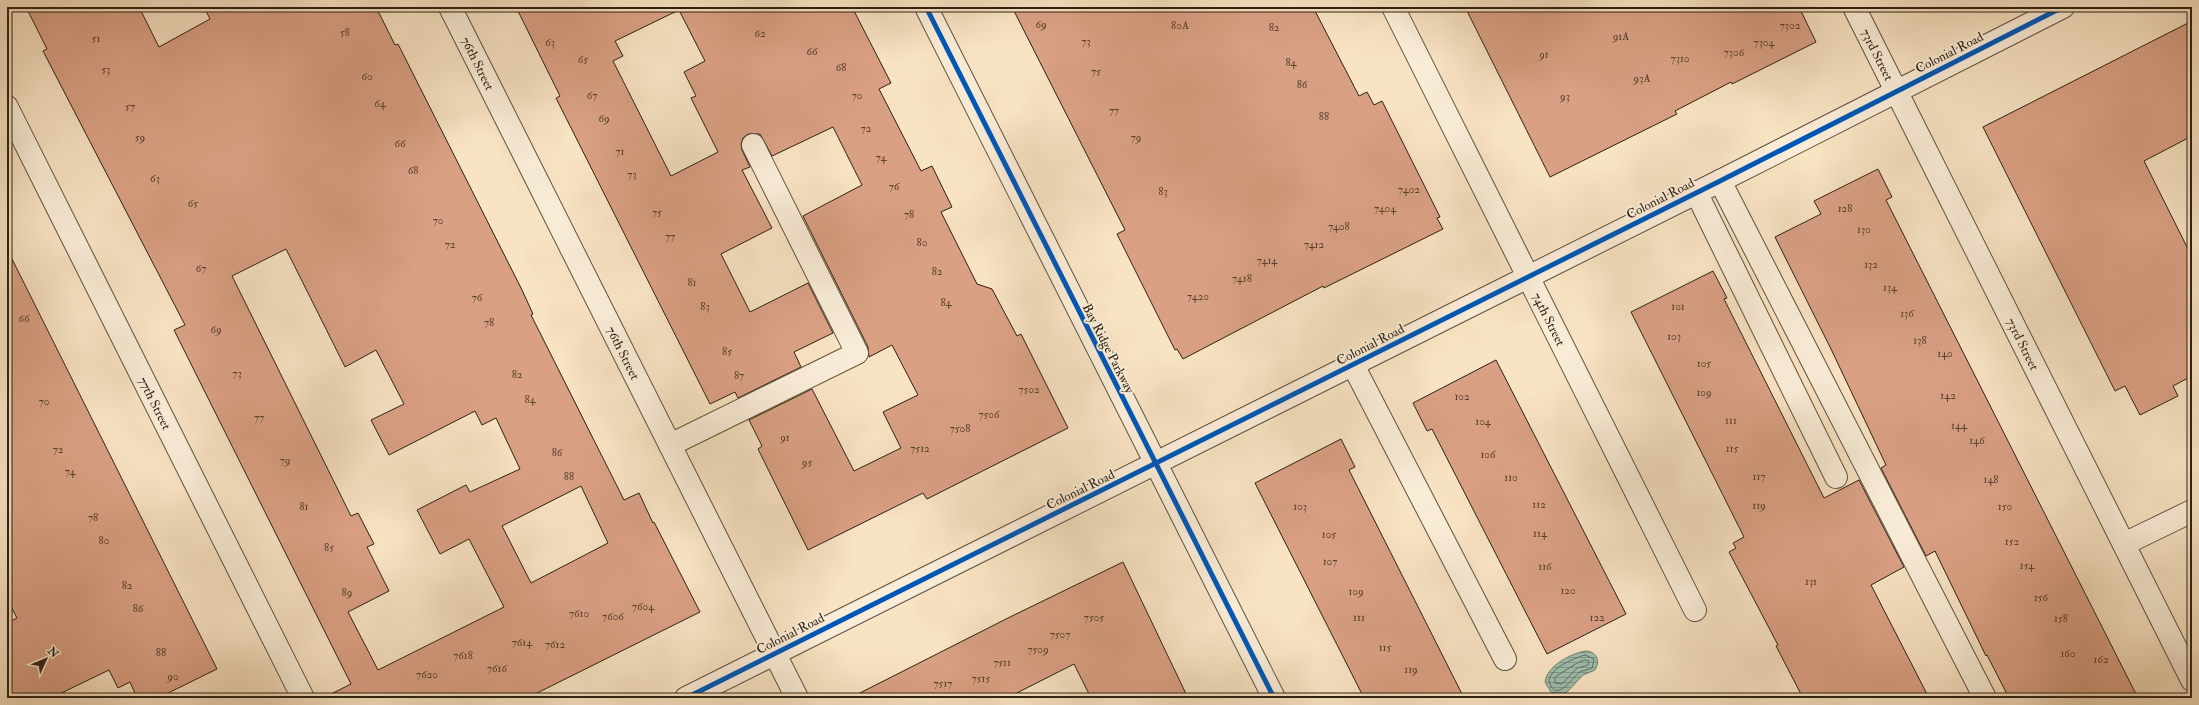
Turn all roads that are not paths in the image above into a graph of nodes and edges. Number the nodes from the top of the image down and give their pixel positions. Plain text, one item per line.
1 (450, 7) edge
2 (926, 7) edge
3 (1393, 7) edge
4 (1854, 7) edge
5 (2063, 7) edge
6 (1896, 91) junction
7 (7, 107) edge
8 (753, 146) dead end
9 (1720, 181) junction
10 (1696, 192) junction
11 (1529, 276) junction
12 (1353, 365) junction
13 (670, 445) junction
14 (1156, 464) junction
15 (1836, 477) dead end
16 (2192, 511) edge
17 (2124, 544) junction
18 (1695, 610) dead end
19 (775, 653) junction
20 (1505, 659) dead end
21 (2192, 680) edge
22 (304, 698) edge
23 (686, 698) edge
24 (797, 698) edge
25 (1274, 698) edge
26 (1985, 698) edge

1 - 13 street, 76th Street
2 - 14 street, Bay Ridge Parkway
3 - 11 street, 74th Street
4 - 6 street, 73rd Street
5 - 6 street, Colonial Road
6 - 9 street, Colonial Road
6 - 17 street, 73rd Street
7 - 22 street, 77th Street
8 - 13 street
9 - 10 street, Colonial Road
9 - 26 street
10 - 11 street, Colonial Road
10 - 15 street
11 - 12 street, Colonial Road
11 - 18 street, 74th Street
12 - 14 street, Colonial Road
12 - 20 street
13 - 19 street, 76th Street
14 - 19 street, Colonial Road
14 - 25 street, Bay Ridge Parkway
16 - 17 street
17 - 21 street, 73rd Street
19 - 23 street, Colonial Road
19 - 24 street, 76th Street

